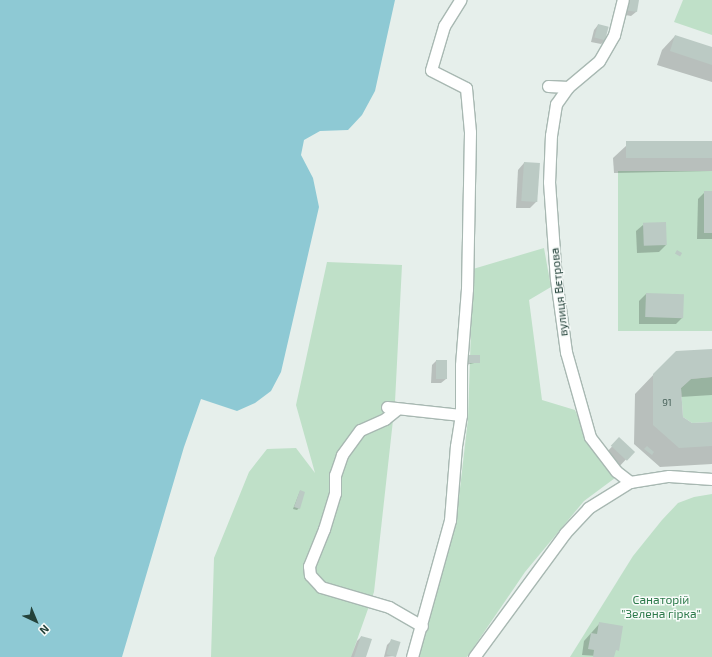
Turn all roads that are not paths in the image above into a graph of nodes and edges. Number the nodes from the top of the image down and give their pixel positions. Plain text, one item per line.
1 (460, 0) edge
2 (623, 0) edge
3 (548, 86) dead end
4 (568, 87) junction
5 (461, 415) junction
6 (712, 479) edge
7 (630, 482) junction
8 (422, 626) junction
9 (412, 657) edge
10 (474, 657) edge

1 - 5 street
2 - 4 street, вулиця Вєтрова
3 - 4 street
4 - 7 street, вулиця Вєтрова
5 - 8 street
5 - 8 street
6 - 7 street
7 - 10 street
8 - 9 street

